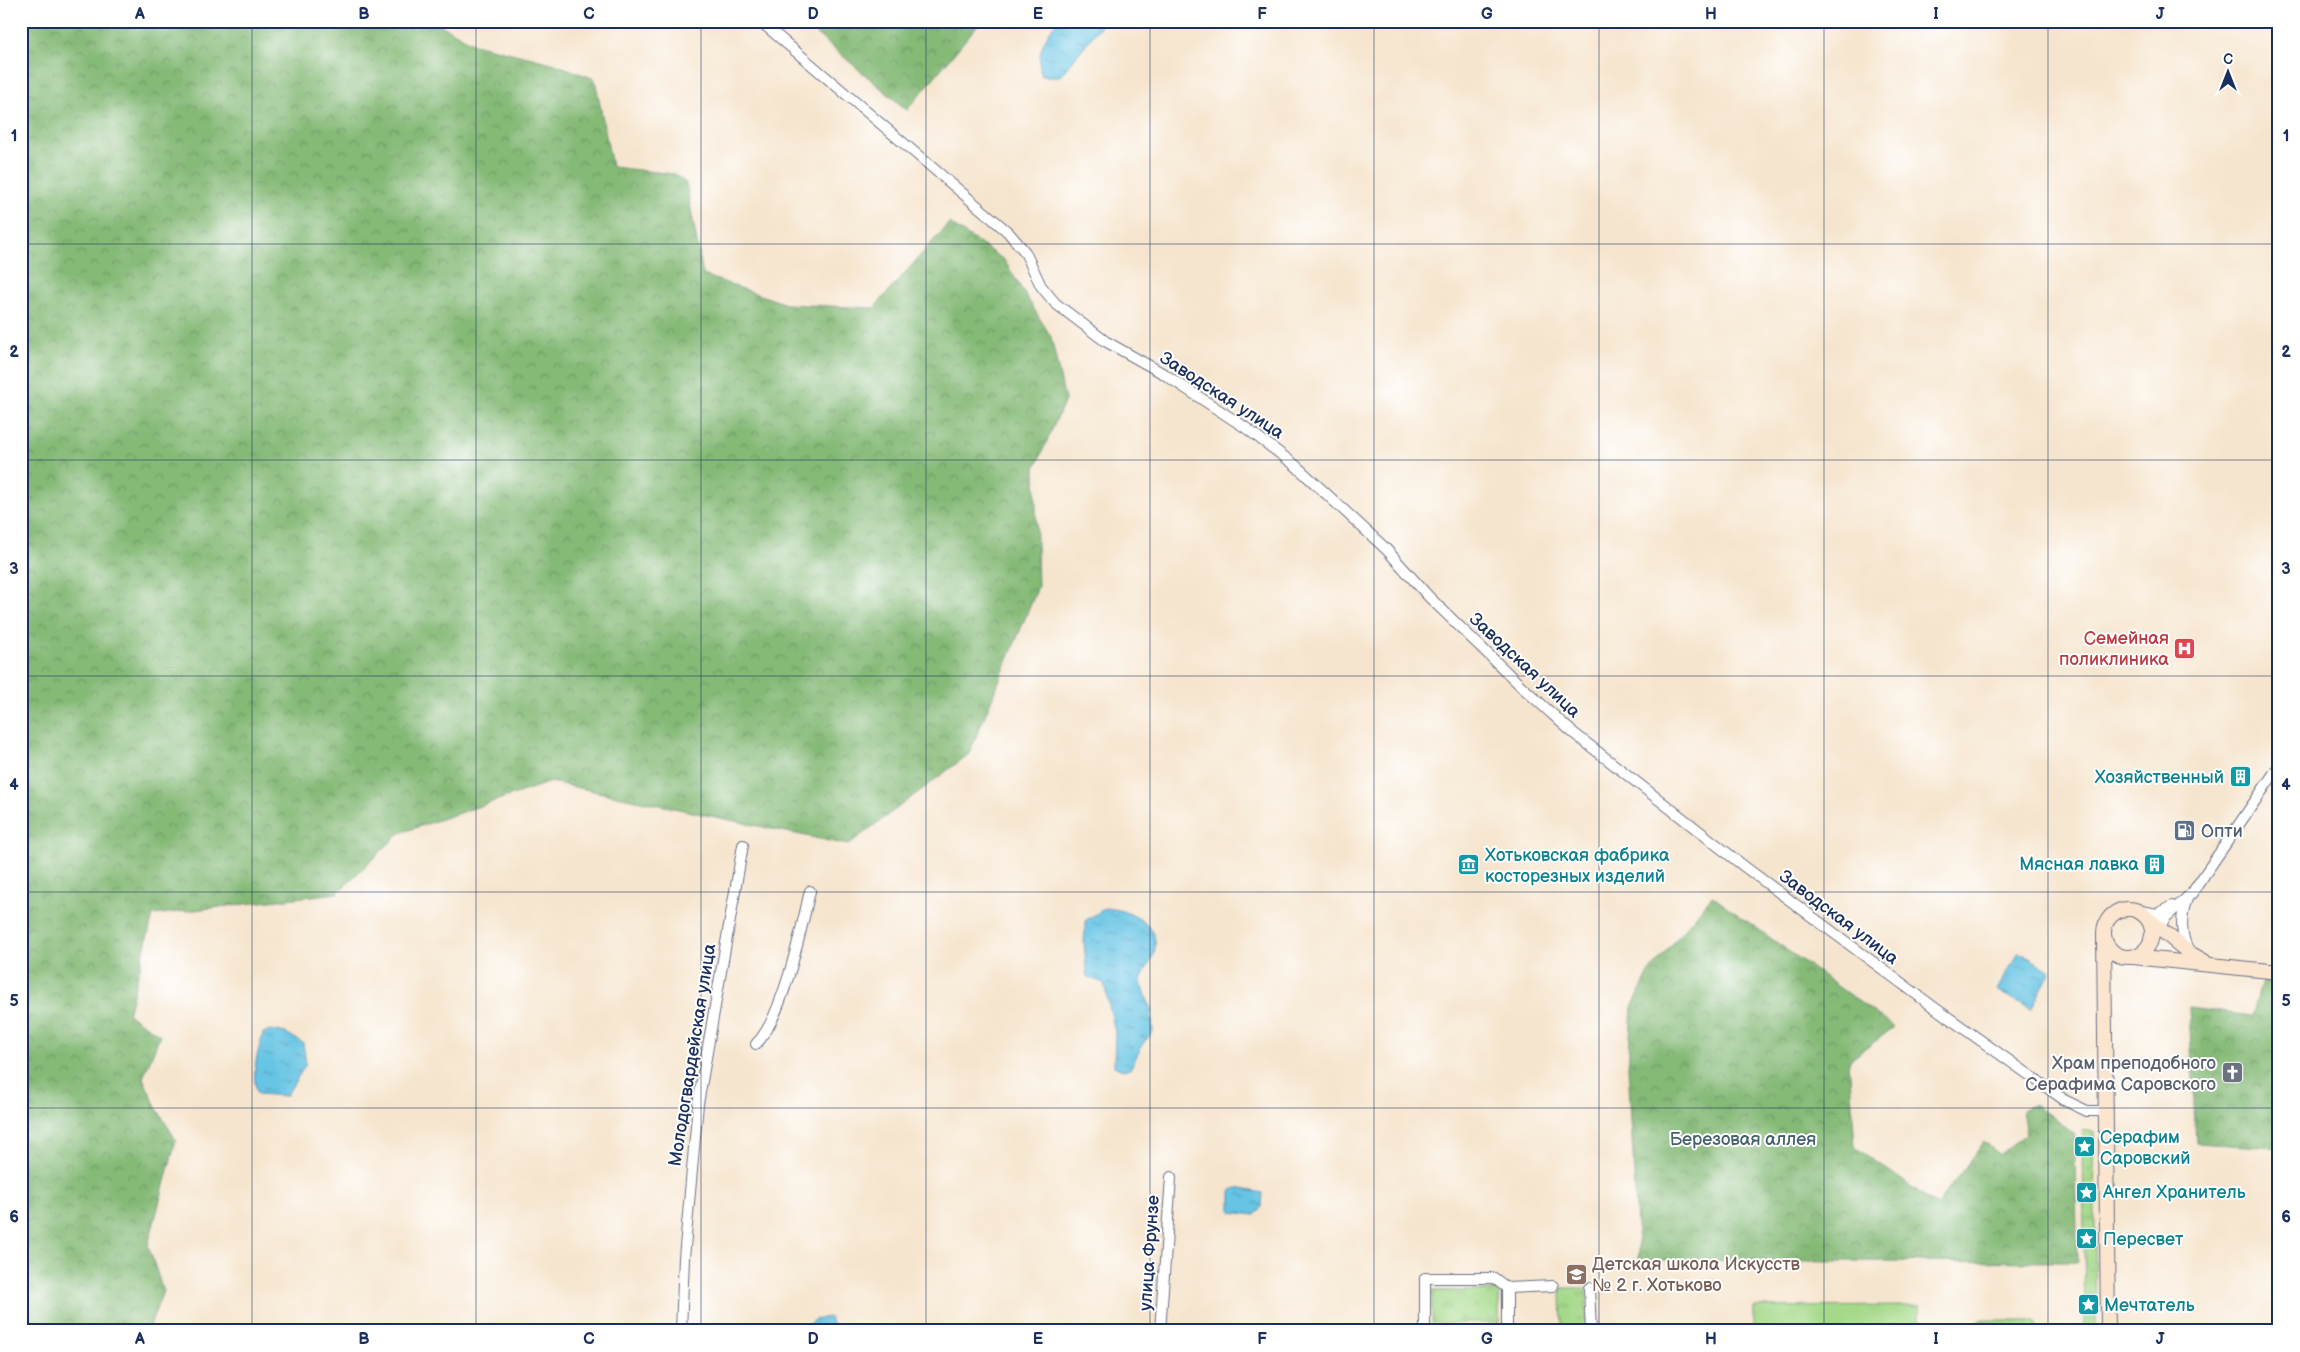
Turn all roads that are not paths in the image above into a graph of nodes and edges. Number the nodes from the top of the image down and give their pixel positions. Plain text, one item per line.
1 (760, 21) edge
2 (2279, 766) edge
3 (743, 844) dead end
4 (810, 891) dead end
5 (2189, 897) junction
6 (2147, 918) junction
7 (2104, 934) junction
8 (2192, 955) junction
9 (2127, 957) junction
10 (2212, 964) junction
11 (2279, 972) edge
12 (2104, 980) junction
13 (756, 1044) dead end
14 (2106, 1111) junction
15 (1171, 1177) dead end
16 (1553, 1286) dead end
17 (1507, 1288) junction
18 (1589, 1288) dead end
19 (680, 1331) edge
20 (1160, 1331) edge
21 (1425, 1331) edge
22 (1508, 1331) edge
23 (1591, 1331) edge
24 (2108, 1331) edge

1 - 14 street, Заводская улица
2 - 5 street
3 - 19 street, Молодогвардейская улица
4 - 13 street
5 - 6 street
5 - 6 street
5 - 8 street
6 - 7 street
6 - 8 street
6 - 9 street
7 - 9 street
7 - 12 street
8 - 10 street
9 - 10 street
9 - 12 street
10 - 11 street
12 - 14 street
14 - 24 street
15 - 20 street, улица Фрунзе
16 - 17 street
17 - 21 street
17 - 22 street
18 - 23 street

